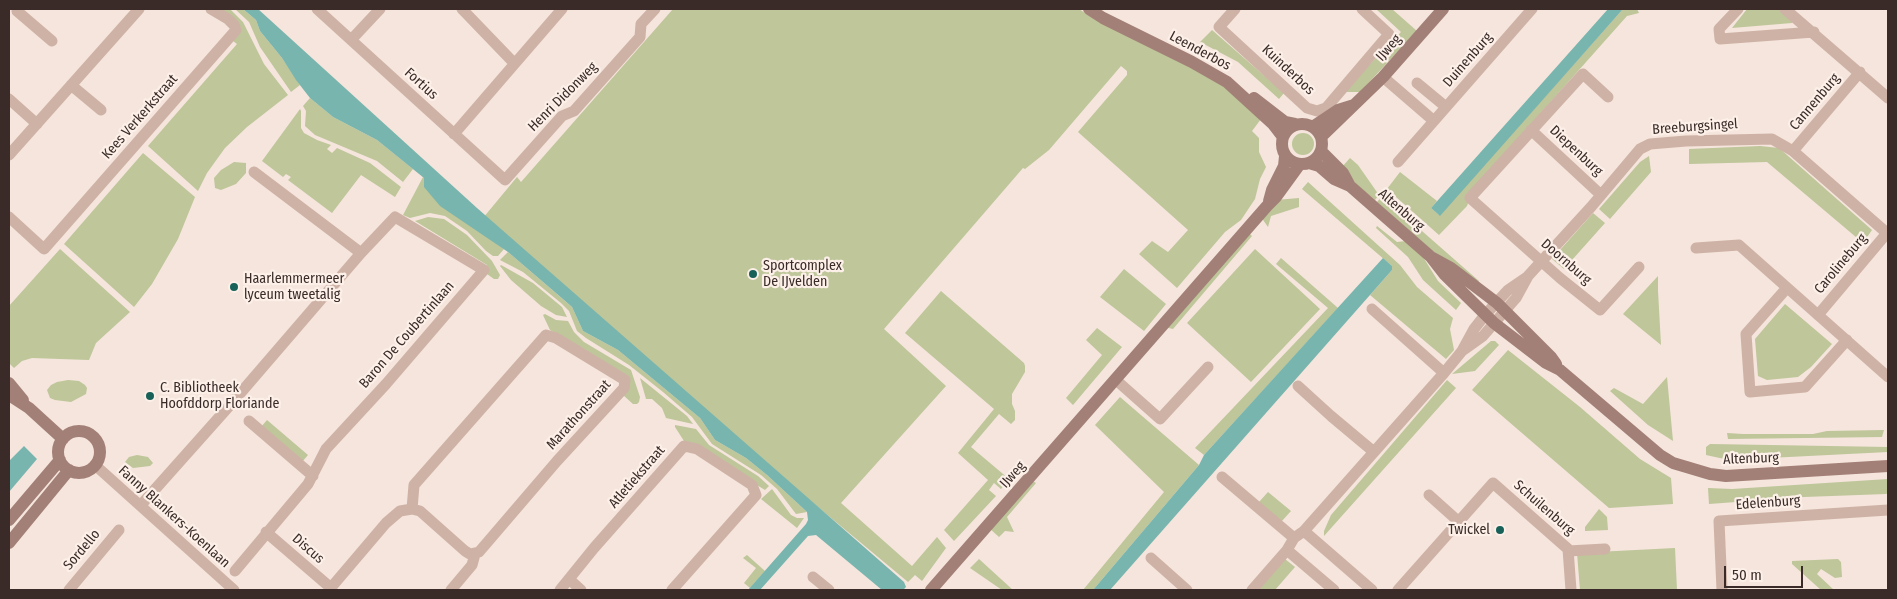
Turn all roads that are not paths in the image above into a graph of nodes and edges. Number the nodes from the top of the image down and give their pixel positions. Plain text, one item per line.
1 (211, 9) edge
2 (317, 9) edge
3 (380, 9) edge
4 (462, 9) edge
5 (562, 9) edge
6 (655, 9) edge
7 (1089, 9) edge
8 (1100, 9) edge
9 (1235, 9) edge
10 (1362, 9) edge
11 (1443, 9) edge
12 (1532, 9) edge
13 (1738, 9) edge
14 (1785, 9) edge
15 (18, 10) edge
16 (132, 11) edge
17 (9, 20) edge
18 (1814, 32) junction
19 (351, 40) junction
20 (52, 41) dead end
21 (514, 63) junction
22 (1860, 72) junction
23 (1383, 77) junction
24 (1417, 83) dead end
25 (71, 85) junction
26 (1608, 97) dead end
27 (1888, 98) edge
28 (9, 99) edge
29 (1446, 108) junction
30 (101, 110) dead end
31 (1434, 121) junction
32 (36, 124) junction
33 (1296, 124) junction
34 (1531, 130) junction
35 (1317, 132) junction
36 (454, 134) junction
37 (1283, 137) junction
38 (1321, 151) junction
39 (1793, 151) junction
40 (9, 155) edge
41 (1285, 156) junction
42 (1398, 162) dead end
43 (1304, 164) junction
44 (254, 172) dead end
45 (505, 180) joint
46 (1350, 186) junction
47 (1601, 195) junction
48 (1470, 198) joint
49 (1267, 206) junction
50 (9, 218) edge
51 (1888, 234) edge
52 (1696, 248) dead end
53 (361, 253) junction
54 (1431, 257) junction
55 (1541, 261) junction
56 (1638, 267) dead end
57 (1786, 289) junction
58 (1501, 307) junction
59 (1372, 310) dead end
60 (1818, 315) junction
61 (1489, 319) junction
62 (1847, 340) junction
63 (1208, 367) dead end
64 (1560, 370) junction
65 (1444, 373) junction
66 (1888, 377) edge
67 (1116, 380) junction
68 (9, 383) edge
69 (1298, 386) dead end
70 (9, 395) edge
71 (29, 408) junction
72 (249, 421) dead end
73 (63, 439) junction
74 (1374, 452) junction
75 (60, 460) junction
76 (95, 465) junction
77 (1888, 466) edge
78 (70, 470) junction
79 (313, 476) junction
80 (1222, 477) dead end
81 (1429, 494) dead end
82 (141, 505) junction
83 (412, 508) junction
84 (1888, 510) edge
85 (9, 520) edge
86 (1458, 521) junction
87 (119, 530) dead end
88 (1304, 531) junction
89 (266, 532) junction
90 (1294, 538) junction
91 (9, 543) edge
92 (1605, 549) dead end
93 (1287, 550) junction
94 (1568, 551) junction
95 (475, 554) junction
96 (1151, 558) dead end
97 (235, 571) dead end
98 (813, 577) dead end
99 (569, 579) junction
100 (1183, 587) edge
101 (330, 589) edge
102 (69, 590) edge
103 (234, 590) edge
104 (451, 590) edge
105 (560, 590) edge
106 (581, 590) edge
107 (672, 590) edge
108 (829, 590) edge
109 (932, 590) edge
110 (1252, 590) edge
111 (1334, 590) edge
112 (1372, 590) edge
113 (1398, 590) edge
114 (1571, 590) edge
115 (1722, 590) edge

1 - 50 street, Kees Verkerkstraat
2 - 19 street, Fortius
3 - 19 street
4 - 21 street
5 - 21 street
6 - 45 street, Henri Didonweg
7 - 37 main road, Leenderbos
8 - 33 main road, Leenderbos
9 - 10 street, Kuinderbos
11 - 23 main road, IJweg
12 - 29 street, Duinenburg
13 - 18 street
14 - 18 street, Cannenburg
15 - 17 street
15 - 20 street
16 - 25 street
18 - 22 street, Cannenburg
19 - 36 street, Fortius
21 - 36 street
22 - 27 street, Cannenburg
22 - 39 street, Cannenburg
23 - 31 street
23 - 35 main road, IJweg
24 - 29 street, Duinenburg
25 - 30 street
25 - 32 street
26 - 34 street, Diepenburg
28 - 32 street
29 - 31 street, Duinenburg
31 - 42 street, Duinenburg
32 - 40 street
33 - 35 main road
33 - 37 main road
34 - 47 street, Diepenburg
34 - 48 street, Diepenburg
35 - 38 main road
36 - 45 street, Fortius
37 - 41 main road
38 - 43 main road
38 - 46 main road, Altenburg
39 - 47 street, Breeburgsingel
39 - 51 street, Breeburgsingel
41 - 43 main road
41 - 49 main road, IJweg
43 - 46 main road, Altenburg
43 - 49 main road, IJweg
44 - 53 street
46 - 54 main road, Altenburg
47 - 55 street, Breeburgsingel
48 - 55 street, Doornburg
49 - 67 main road, IJweg
51 - 60 street, Carolineburg
52 - 57 street, Carolineburg
53 - 79 street, Baron De Coubertinlaan
53 - 82 street, Baron De Coubertinlaan
54 - 58 main road, Altenburg
54 - 61 main road, Altenburg
55 - 56 street, Doornburg
55 - 58 street, Breeburgsingel
57 - 60 street, Carolineburg
57 - 62 street
58 - 61 street, Breeburgsingel
58 - 64 main road, Altenburg
59 - 65 street
60 - 62 street, Carolineburg
61 - 64 main road, Altenburg
61 - 65 street, Breeburgsingel
62 - 66 street, Carolineburg
63 - 67 street
64 - 77 main road, Altenburg
65 - 74 street, Breeburgsingel
67 - 109 main road, IJweg
68 - 71 main road
69 - 74 street
70 - 71 main road
71 - 73 main road
72 - 79 street
73 - 75 main road
73 - 76 main road
74 - 88 street, Breeburgsingel
75 - 78 main road
75 - 85 main road
76 - 78 main road
76 - 82 street, Fanny Blankers-Koenlaan
78 - 91 main road
79 - 89 street
80 - 90 street
81 - 86 street
82 - 103 street, Fanny Blankers-Koenlaan
83 - 95 street
83 - 95 street, Marathonstraat
83 - 101 street
84 - 115 street, Edelenburg
86 - 94 street, Schuilenburg
86 - 113 street, Schuilenburg
87 - 102 street, Sordello
88 - 90 street, Breeburgsingel
88 - 112 street
89 - 97 street
89 - 101 street, Discus
90 - 93 street
92 - 94 street, Schuilenburg
93 - 110 street
93 - 111 street
94 - 114 street, Schuilenburg
95 - 104 street
96 - 100 street
98 - 108 street
99 - 105 street, Atletiekstraat
99 - 106 street
99 - 107 street, Atletiekstraat

